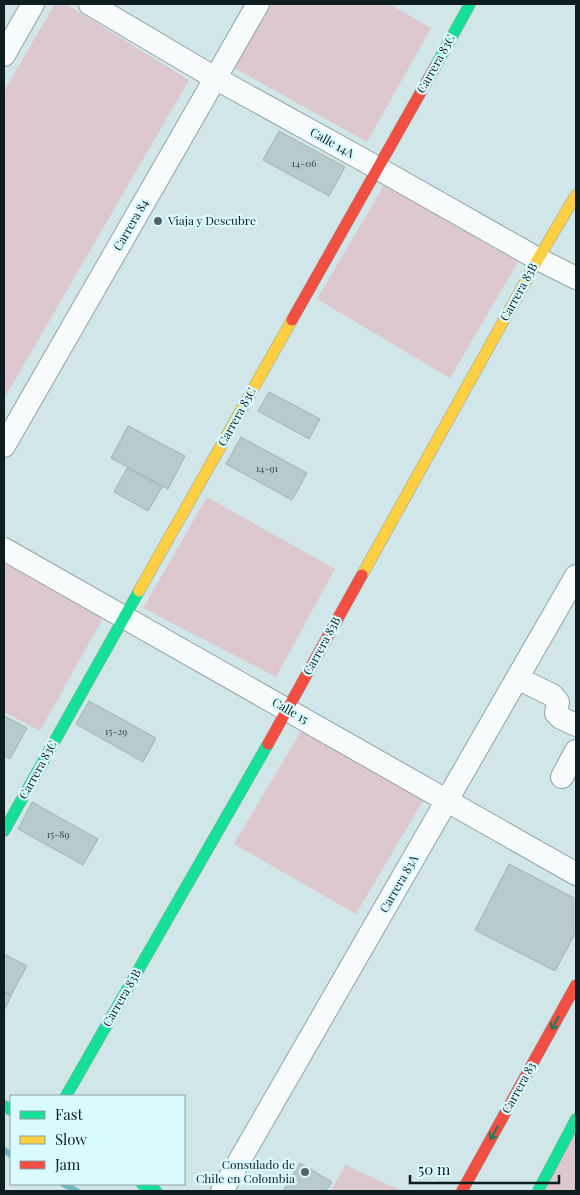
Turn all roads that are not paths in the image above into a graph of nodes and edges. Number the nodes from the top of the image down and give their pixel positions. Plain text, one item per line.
1 (33, 4) edge
2 (90, 4) edge
3 (258, 4) edge
4 (470, 4) edge
5 (4, 55) edge
6 (215, 78) junction
7 (378, 168) junction
8 (576, 195) edge
9 (538, 259) junction
10 (576, 278) edge
11 (4, 446) edge
12 (4, 548) edge
13 (576, 576) edge
14 (124, 617) junction
15 (517, 678) junction
16 (287, 710) junction
17 (576, 725) edge
18 (576, 751) edge
19 (562, 777) dead end
20 (447, 801) junction
21 (4, 831) edge
22 (576, 874) edge
23 (576, 985) edge
24 (67, 1095) edge
25 (576, 1119) edge
26 (144, 1185) edge
27 (156, 1191) edge
28 (222, 1191) edge
29 (462, 1191) edge
30 (538, 1191) edge

1 - 5 street
2 - 6 street, Calle 14A
3 - 6 street, Carrera 84
4 - 7 street, Carrera 83C
6 - 7 street, Calle 14A
6 - 11 street, Carrera 84
7 - 9 street, Calle 14A
7 - 14 street, Carrera 83C
8 - 9 street, Carrera 83B
9 - 10 street, Calle 14A
9 - 16 street, Carrera 83B
12 - 14 street, Calle 15
13 - 15 street, Carrera 83A
14 - 16 street, Calle 15
14 - 21 street, Carrera 83C
15 - 17 street
15 - 20 street, Carrera 83A
16 - 20 street, Calle 15
16 - 24 street, Carrera 83B
18 - 19 street
20 - 22 street, Calle 15
20 - 28 street, Carrera 83A
23 -> 29 street, Carrera 83
25 - 30 street
26 - 27 street

